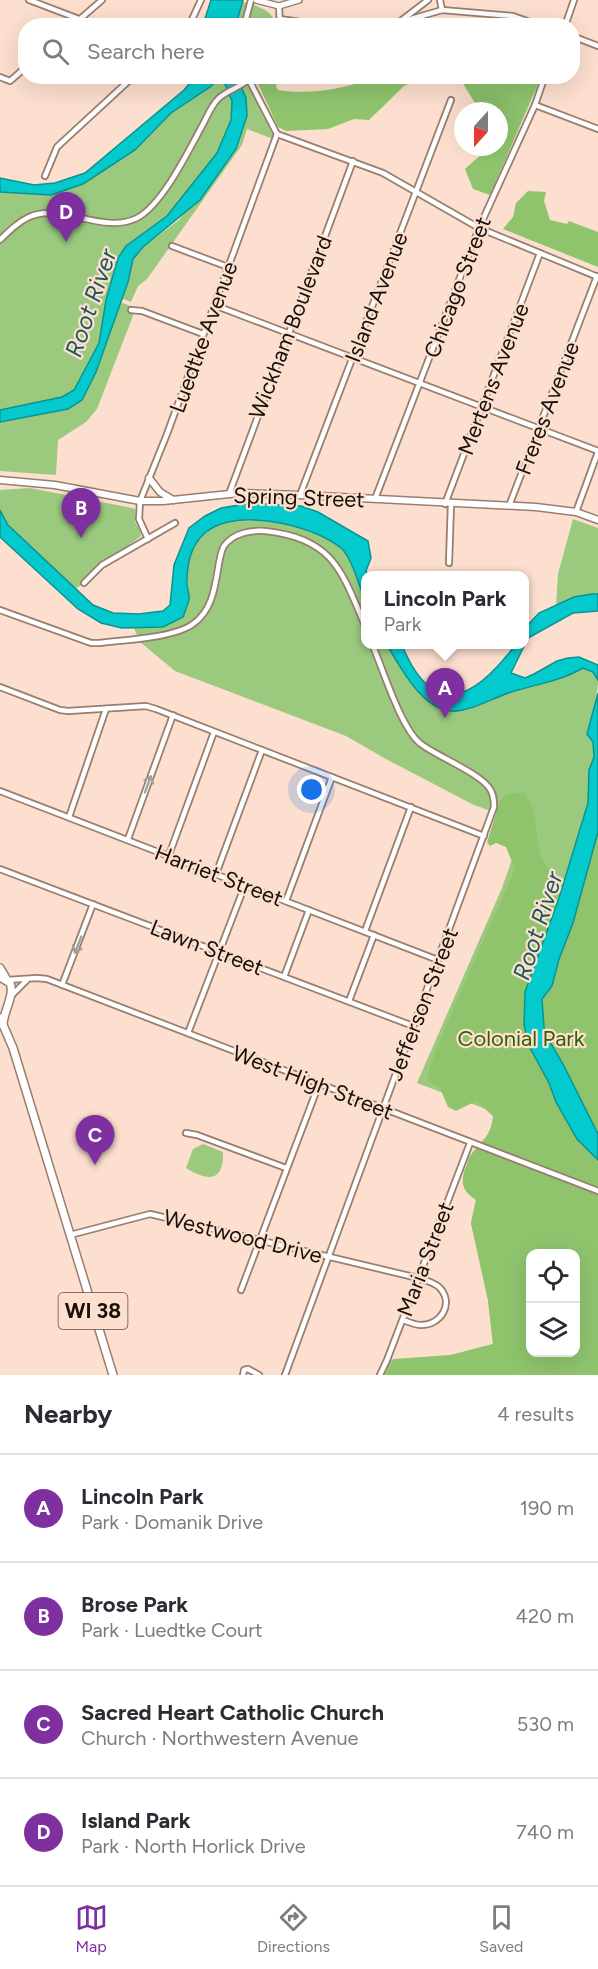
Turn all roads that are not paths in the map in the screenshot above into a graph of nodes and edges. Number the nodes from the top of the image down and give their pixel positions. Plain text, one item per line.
1 (29, 0) edge
2 (102, 0) edge
3 (201, 0) edge
4 (251, 0) edge
5 (256, 0) edge
6 (299, 0) edge
7 (428, 0) edge
8 (440, 0) edge
9 (574, 0) edge
10 (279, 6) junction
11 (442, 10) junction
12 (76, 18) edge
13 (80, 18) edge
14 (193, 18) edge
15 (246, 18) edge
16 (280, 18) edge
17 (403, 18) edge
18 (413, 18) edge
19 (519, 18) edge
20 (568, 18) edge
21 (580, 39) edge
22 (598, 46) edge
23 (18, 74) edge
24 (0, 77) edge
25 (125, 84) edge
26 (243, 84) edge
27 (251, 84) edge
28 (542, 84) edge
29 (451, 99) dead end
30 (535, 105) junction
31 (598, 129) edge
32 (278, 134) junction
33 (353, 161) junction
34 (45, 176) dead end
35 (416, 191) junction
36 (479, 228) junction
37 (0, 240) edge
38 (172, 246) dead end
39 (540, 253) junction
40 (228, 267) junction
41 (598, 276) edge
42 (214, 305) junction
43 (131, 309) dead end
44 (287, 333) junction
45 (203, 334) junction
46 (353, 358) junction
47 (420, 383) junction
48 (483, 406) junction
49 (538, 429) junction
50 (598, 452) edge
51 (149, 478) junction
52 (1, 480) edge
53 (229, 494) junction
54 (300, 495) junction
55 (174, 500) junction
56 (375, 500) junction
57 (140, 501) junction
58 (448, 504) junction
59 (509, 506) junction
60 (576, 512) junction
61 (598, 520) edge
62 (175, 523) dead end
63 (148, 538) junction
64 (449, 563) dead end
65 (84, 583) dead end
66 (0, 610) edge
67 (361, 617) edge
68 (374, 649) edge
69 (0, 687) edge
70 (106, 709) junction
71 (173, 715) junction
72 (214, 732) junction
73 (262, 750) junction
74 (332, 777) junction
75 (0, 791) edge
76 (411, 807) junction
77 (69, 817) junction
78 (484, 836) junction
79 (128, 839) junction
80 (169, 855) junction
81 (0, 869) edge
82 (216, 874) junction
83 (245, 885) junction
84 (286, 901) junction
85 (93, 904) junction
86 (309, 910) junction
87 (365, 931) junction
88 (374, 935) junction
89 (219, 952) junction
90 (438, 960) junction
91 (0, 968) edge
92 (284, 977) junction
93 (5, 979) edge
94 (27, 980) junction
95 (62, 986) junction
96 (10, 998) junction
97 (348, 1001) junction
98 (0, 1004) edge
99 (2, 1021) edge
100 (413, 1026) junction
101 (188, 1034) junction
102 (319, 1084) junction
103 (382, 1109) junction
104 (186, 1133) dead end
105 (470, 1143) junction
106 (286, 1168) junction
107 (598, 1191) edge
108 (69, 1235) junction
109 (259, 1240) junction
110 (327, 1257) junction
111 (418, 1278) junction
112 (241, 1290) dead end
113 (403, 1320) junction
114 (113, 1375) edge
115 (243, 1375) edge
116 (260, 1375) edge
117 (285, 1375) edge
118 (380, 1375) edge

1 - 12 street
2 - 13 street
3 - 14 street
4 - 15 street
5 - 10 street
6 - 10 street
7 - 17 street
8 - 11 street
9 - 20 street
10 - 16 street
11 - 18 street
11 - 19 street
21 - 22 street
23 - 24 street
25 - 34 street
26 - 37 street
27 - 32 street
28 - 30 street, Chicago Street
29 - 35 street, Island Avenue
30 - 31 street
30 - 36 street, Chicago Street
32 - 33 street
32 - 40 street, Luedtke Avenue
33 - 35 street
33 - 44 street, Wickham Boulevard
35 - 36 street
35 - 46 street, Island Avenue
36 - 39 street
36 - 47 street, Chicago Street
38 - 40 street
39 - 41 street
39 - 48 street, Mertens Avenue
40 - 42 street, Luedtke Avenue
41 - 49 street, Freres Avenue
42 - 44 street
42 - 45 street, Luedtke Avenue
43 - 45 street
44 - 46 street
44 - 53 street, Wickham Boulevard
45 - 51 street, Luedtke Avenue
46 - 47 street
46 - 54 street, Island Avenue
47 - 48 street
47 - 56 street, Chicago Street
48 - 49 street
48 - 58 street, Mertens Avenue
49 - 50 street
49 - 59 street, Freres Avenue
50 - 60 street
51 - 55 main road
51 - 57 street, Luedtke Avenue
52 - 57 main road, Spring Street
53 - 54 main road, Spring Street
53 - 55 main road, Spring Street
54 - 56 main road, Spring Street
55 - 57 main road, Spring Street
56 - 58 main road, Spring Street
57 - 63 street, Luedtke Avenue
58 - 59 main road, Spring Street
58 - 64 street, Mertens Avenue
59 - 60 main road, Spring Street
60 - 61 main road, Spring Street
62 - 63 street
63 - 65 street
66 - 67 street
68 - 78 street, Jefferson Street
69 - 70 street
70 - 71 street
70 - 77 street
71 - 72 street
79 -> 71 street
72 - 73 street
72 - 80 street
73 - 74 street
73 - 82 street
74 - 76 street
74 - 84 street
75 - 77 street, Harriet Street
76 - 78 street
76 - 87 street
77 - 79 street, Harriet Street
78 - 90 street, Jefferson Street
79 - 80 street, Harriet Street
80 - 82 street, Harriet Street
81 - 85 street, Lawn Street
82 - 83 street, Harriet Street
83 - 84 street, Harriet Street
83 - 89 street
84 - 86 street, Harriet Street
85 - 89 street, Lawn Street
85 -> 95 street
86 - 87 street, Harriet Street
86 - 92 street
87 - 88 street, Harriet Street
88 - 90 street, Harriet Street
88 - 97 street
89 - 92 street, Lawn Street
89 - 101 street
90 - 100 street, Jefferson Street
91 - 93 main road, WI 38
92 - 97 street, Lawn Street
93 - 94 street, West High Street
93 - 96 main road, WI 38
94 - 95 street, West High Street
94 - 96 street
95 - 101 street, West High Street
96 - 98 main road
96 - 99 main road, WI 38
97 - 100 street, Lawn Street
99 - 108 main road, WI 38
100 - 103 street, Jefferson Street
101 - 102 street, West High Street
102 - 103 street, West High Street
102 - 106 street
103 - 105 street, West High Street
103 - 110 street, Jefferson Street
104 - 106 street
105 - 107 street, West High Street
105 - 111 street, Maria Street
106 - 109 street
108 - 109 street, Westwood Drive
108 - 114 main road, WI 38
109 - 110 street, Westwood Drive
109 - 112 street
110 - 111 street, Westwood Drive
110 - 117 street, Jefferson Street
111 - 113 street, Maria Street
111 - 113 street, Westwood Drive
113 - 118 street, Maria Street
115 - 116 street

